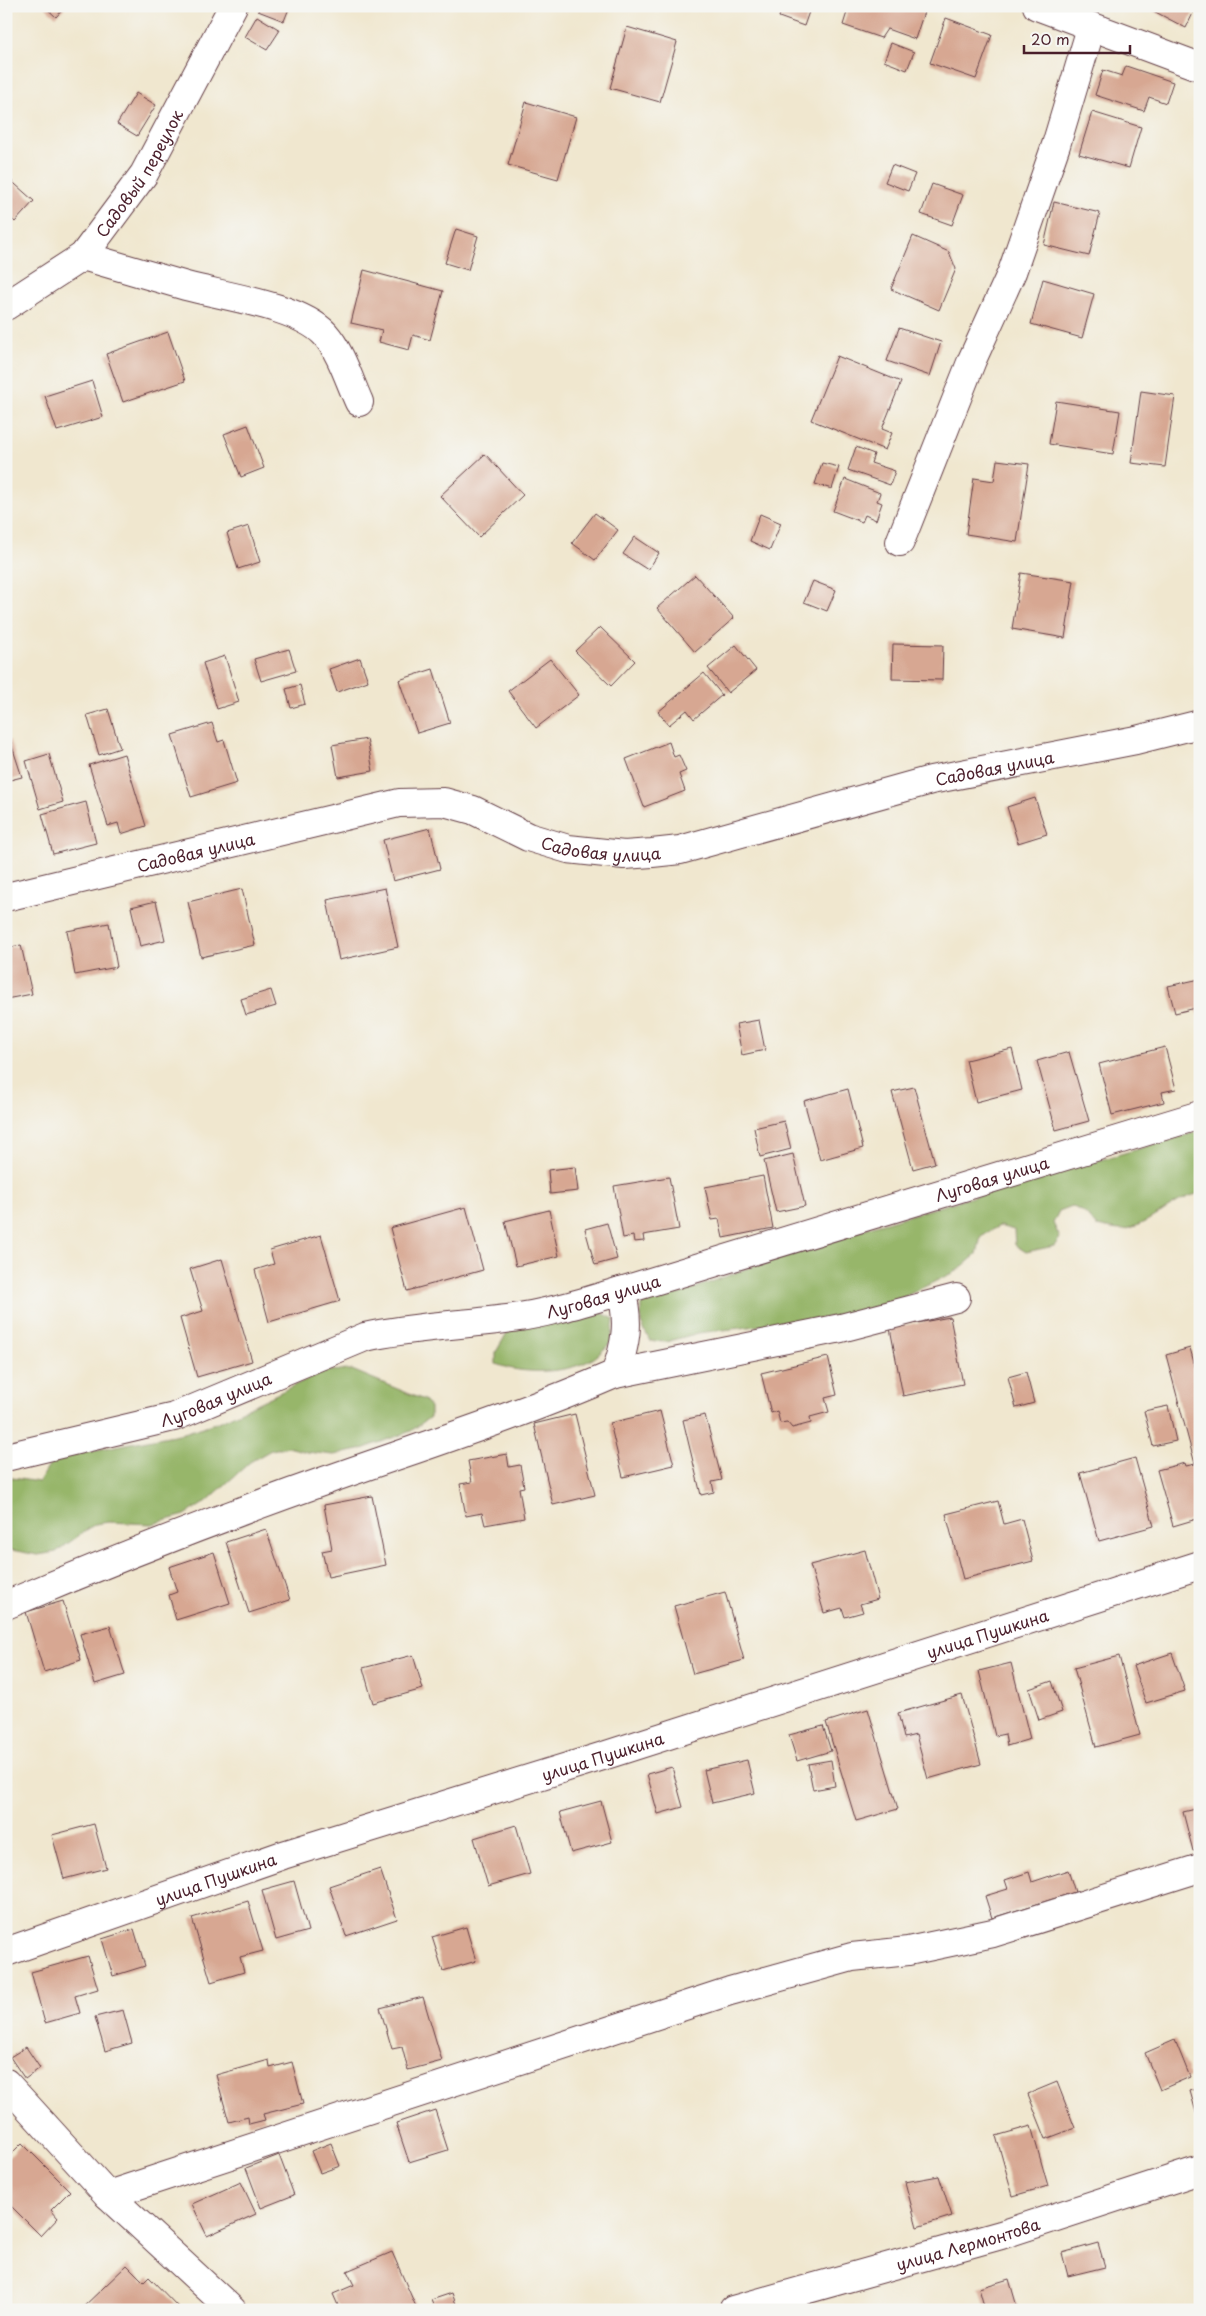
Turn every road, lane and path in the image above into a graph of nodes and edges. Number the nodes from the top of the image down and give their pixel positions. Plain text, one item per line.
1 (232, 6) edge
2 (1037, 6) edge
3 (1091, 28) junction
4 (1200, 67) edge
5 (83, 256) junction
6 (6, 306) edge
7 (359, 402) dead end
8 (900, 542) dead end
9 (1200, 724) edge
10 (6, 896) edge
11 (1200, 1115) edge
12 (621, 1291) junction
13 (956, 1298) dead end
14 (615, 1374) junction
15 (6, 1457) edge
16 (1200, 1565) edge
17 (6, 1605) edge
18 (1200, 1868) edge
19 (6, 1952) edge
20 (6, 2082) edge
21 (1200, 2170) edge
22 (108, 2195) junction
23 (232, 2310) edge
24 (733, 2310) edge

1 - 5 street, Садовый переулок
2 - 3 street
3 - 4 street
3 - 8 street
5 - 6 street, Садовый переулок
5 - 7 street
9 - 10 street, Садовая улица
11 - 12 street, Луговая улица
12 - 14 street
12 - 15 street, Луговая улица
13 - 14 street
14 - 17 street
16 - 19 street, улица Пушкина
18 - 22 street
20 - 22 street
21 - 24 street, улица Лермонтова
22 - 23 street

